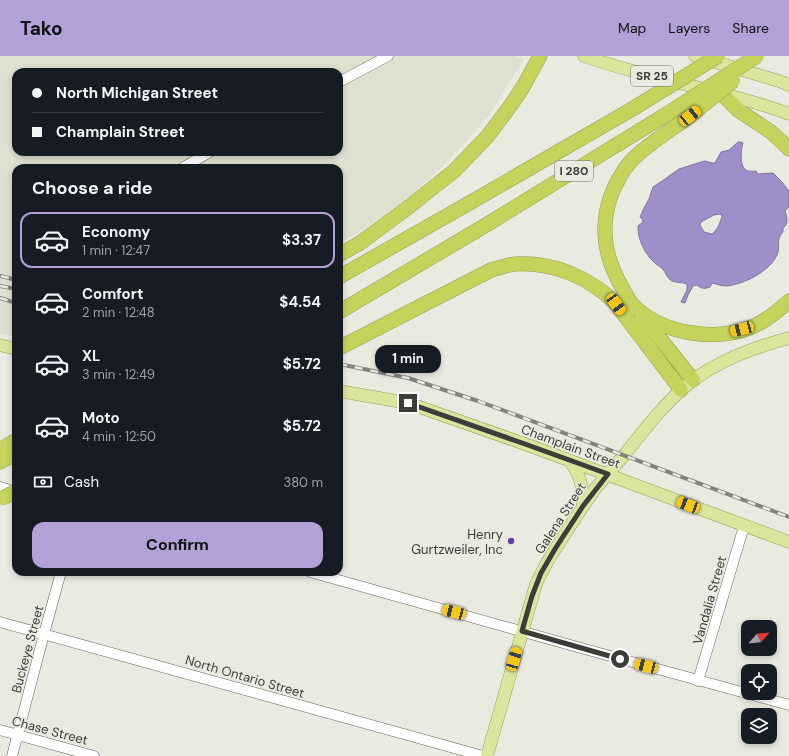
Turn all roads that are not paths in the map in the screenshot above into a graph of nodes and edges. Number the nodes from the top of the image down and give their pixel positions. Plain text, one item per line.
1 (388, 56) edge
2 (540, 56) edge
3 (584, 56) edge
4 (695, 56) edge
5 (718, 56) edge
6 (757, 56) edge
7 (763, 56) edge
8 (343, 80) edge
9 (789, 86) edge
10 (722, 94) junction
11 (789, 114) edge
12 (789, 149) edge
13 (203, 156) edge
14 (189, 164) edge
15 (343, 253) edge
16 (343, 275) edge
17 (789, 301) edge
18 (632, 304) junction
19 (343, 310) edge
20 (789, 338) edge
21 (0, 345) edge
22 (343, 346) edge
23 (12, 348) edge
24 (693, 380) junction
25 (681, 390) junction
26 (343, 391) edge
27 (12, 442) edge
28 (0, 450) edge
29 (12, 455) edge
30 (570, 461) junction
31 (0, 462) edge
32 (608, 474) junction
33 (583, 506) junction
34 (744, 526) junction
35 (789, 542) edge
36 (60, 576) edge
37 (324, 576) edge
38 (0, 622) edge
39 (522, 631) junction
40 (44, 634) junction
41 (698, 680) junction
42 (789, 705) edge
43 (0, 730) edge
44 (17, 735) junction
45 (12, 756) edge
46 (94, 756) edge
47 (483, 756) edge
48 (487, 756) edge

1 - 8 street
2 - 15 highway
3 - 10 main road, SR 25
4 - 9 main road
5 - 16 highway, I 280, bridge
6 - 19 highway, I 280, bridge
7 - 18 highway, bridge
10 - 11 main road, SR 25
10 - 12 highway
13 - 14 street
17 - 18 highway
18 - 24 highway
20 - 24 main road, Galena Street
21 - 23 main road
22 - 25 highway
24 - 25 main road, Galena Street
25 - 32 main road, Galena Street
26 - 30 main road, Champlain Street
27 - 28 highway
29 - 31 highway
30 - 32 main road, Champlain Street
30 - 33 main road
32 - 33 main road, Galena Street
32 - 34 main road, Champlain Street
33 - 39 main road, Galena Street
34 - 35 main road, Champlain Street
34 - 41 street, Vandalia Street
36 - 40 street, Buckeye Street
37 - 39 street
38 - 40 street, North Ontario Street
39 - 41 street
39 - 48 main road, Galena Street
40 - 44 street, Buckeye Street
40 - 47 street, North Ontario Street
41 - 42 street
43 - 44 street, Chase Street
44 - 45 street, Buckeye Street
44 - 46 street, Chase Street

